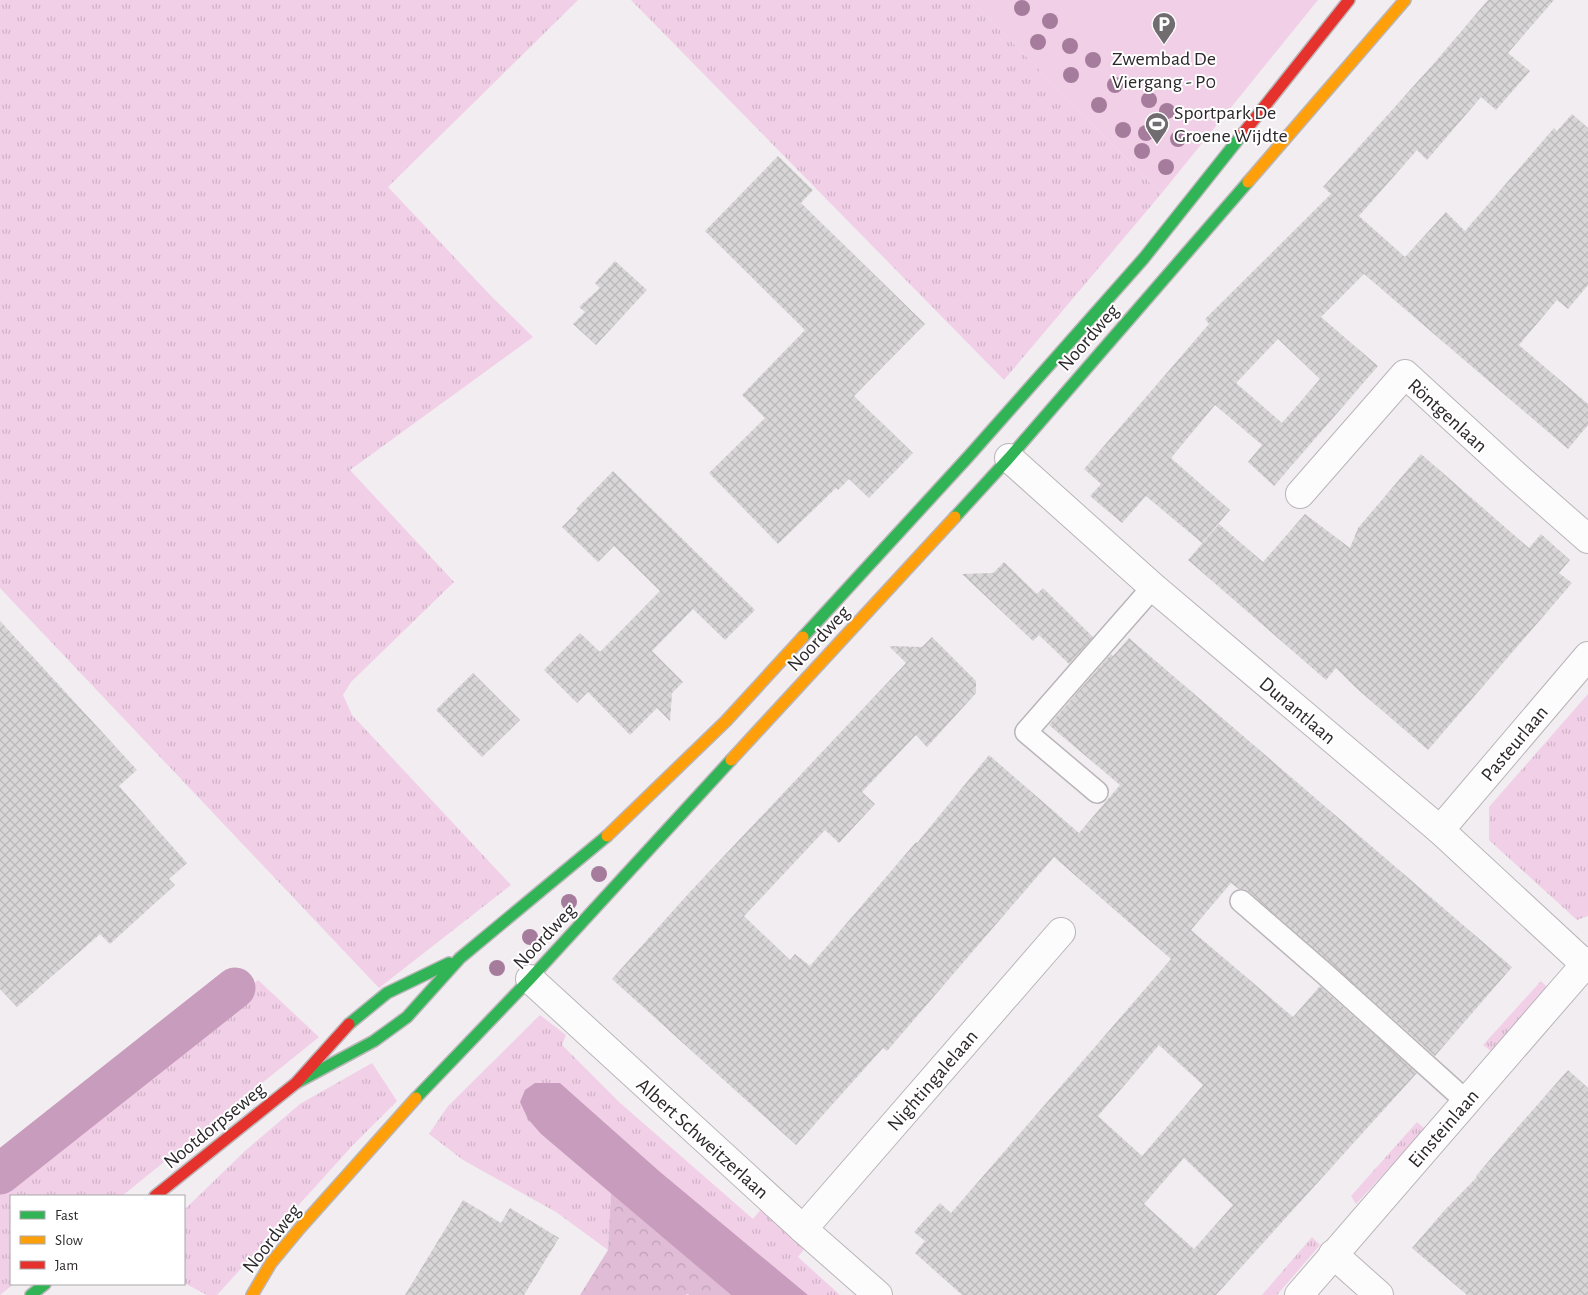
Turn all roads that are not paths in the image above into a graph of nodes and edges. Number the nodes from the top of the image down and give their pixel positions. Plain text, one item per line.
1 (1349, 0) edge
2 (1406, 0) edge
3 (1218, 182) dead end
4 (1144, 258) junction
5 (1009, 458) junction
6 (1300, 494) dead end
7 (1588, 539) edge
8 (1153, 587) junction
9 (1588, 656) edge
10 (1097, 792) dead end
11 (1440, 830) junction
12 (1241, 901) dead end
13 (1061, 932) dead end
14 (460, 958) junction
15 (1587, 964) edge
16 (530, 979) junction
17 (296, 1084) junction
18 (1466, 1101) junction
19 (156, 1195) edge
20 (803, 1229) junction
21 (1333, 1254) junction
22 (44, 1285) edge
23 (31, 1295) edge
24 (252, 1295) edge
25 (878, 1295) edge
26 (1298, 1295) edge
27 (1379, 1295) edge

1 - 4 main road, Noordweg
2 - 5 main road, Noordweg
3 - 4 main road, Noordweg
4 - 14 main road, Noordweg
5 - 8 street, Dunantlaan
5 - 16 main road, Noordweg
6 - 7 street, Röntgenlaan
8 - 10 lane
8 - 11 street, Dunantlaan
9 - 11 street, Pasteurlaan
11 - 15 street, Dunantlaan
12 - 18 lane
13 - 20 street, Nightingalelaan
14 - 17 main road, Nootdorpseweg
14 - 17 main road, Nootdorpseweg
15 - 18 street, Einsteinlaan
16 - 20 street, Albert Schweitzerlaan
16 - 24 main road, Noordweg
17 - 19 main road, Nootdorpseweg
18 - 21 street, Einsteinlaan
20 - 25 street, Albert Schweitzerlaan
21 - 26 street, Einsteinlaan
21 - 27 street
22 - 23 main road

